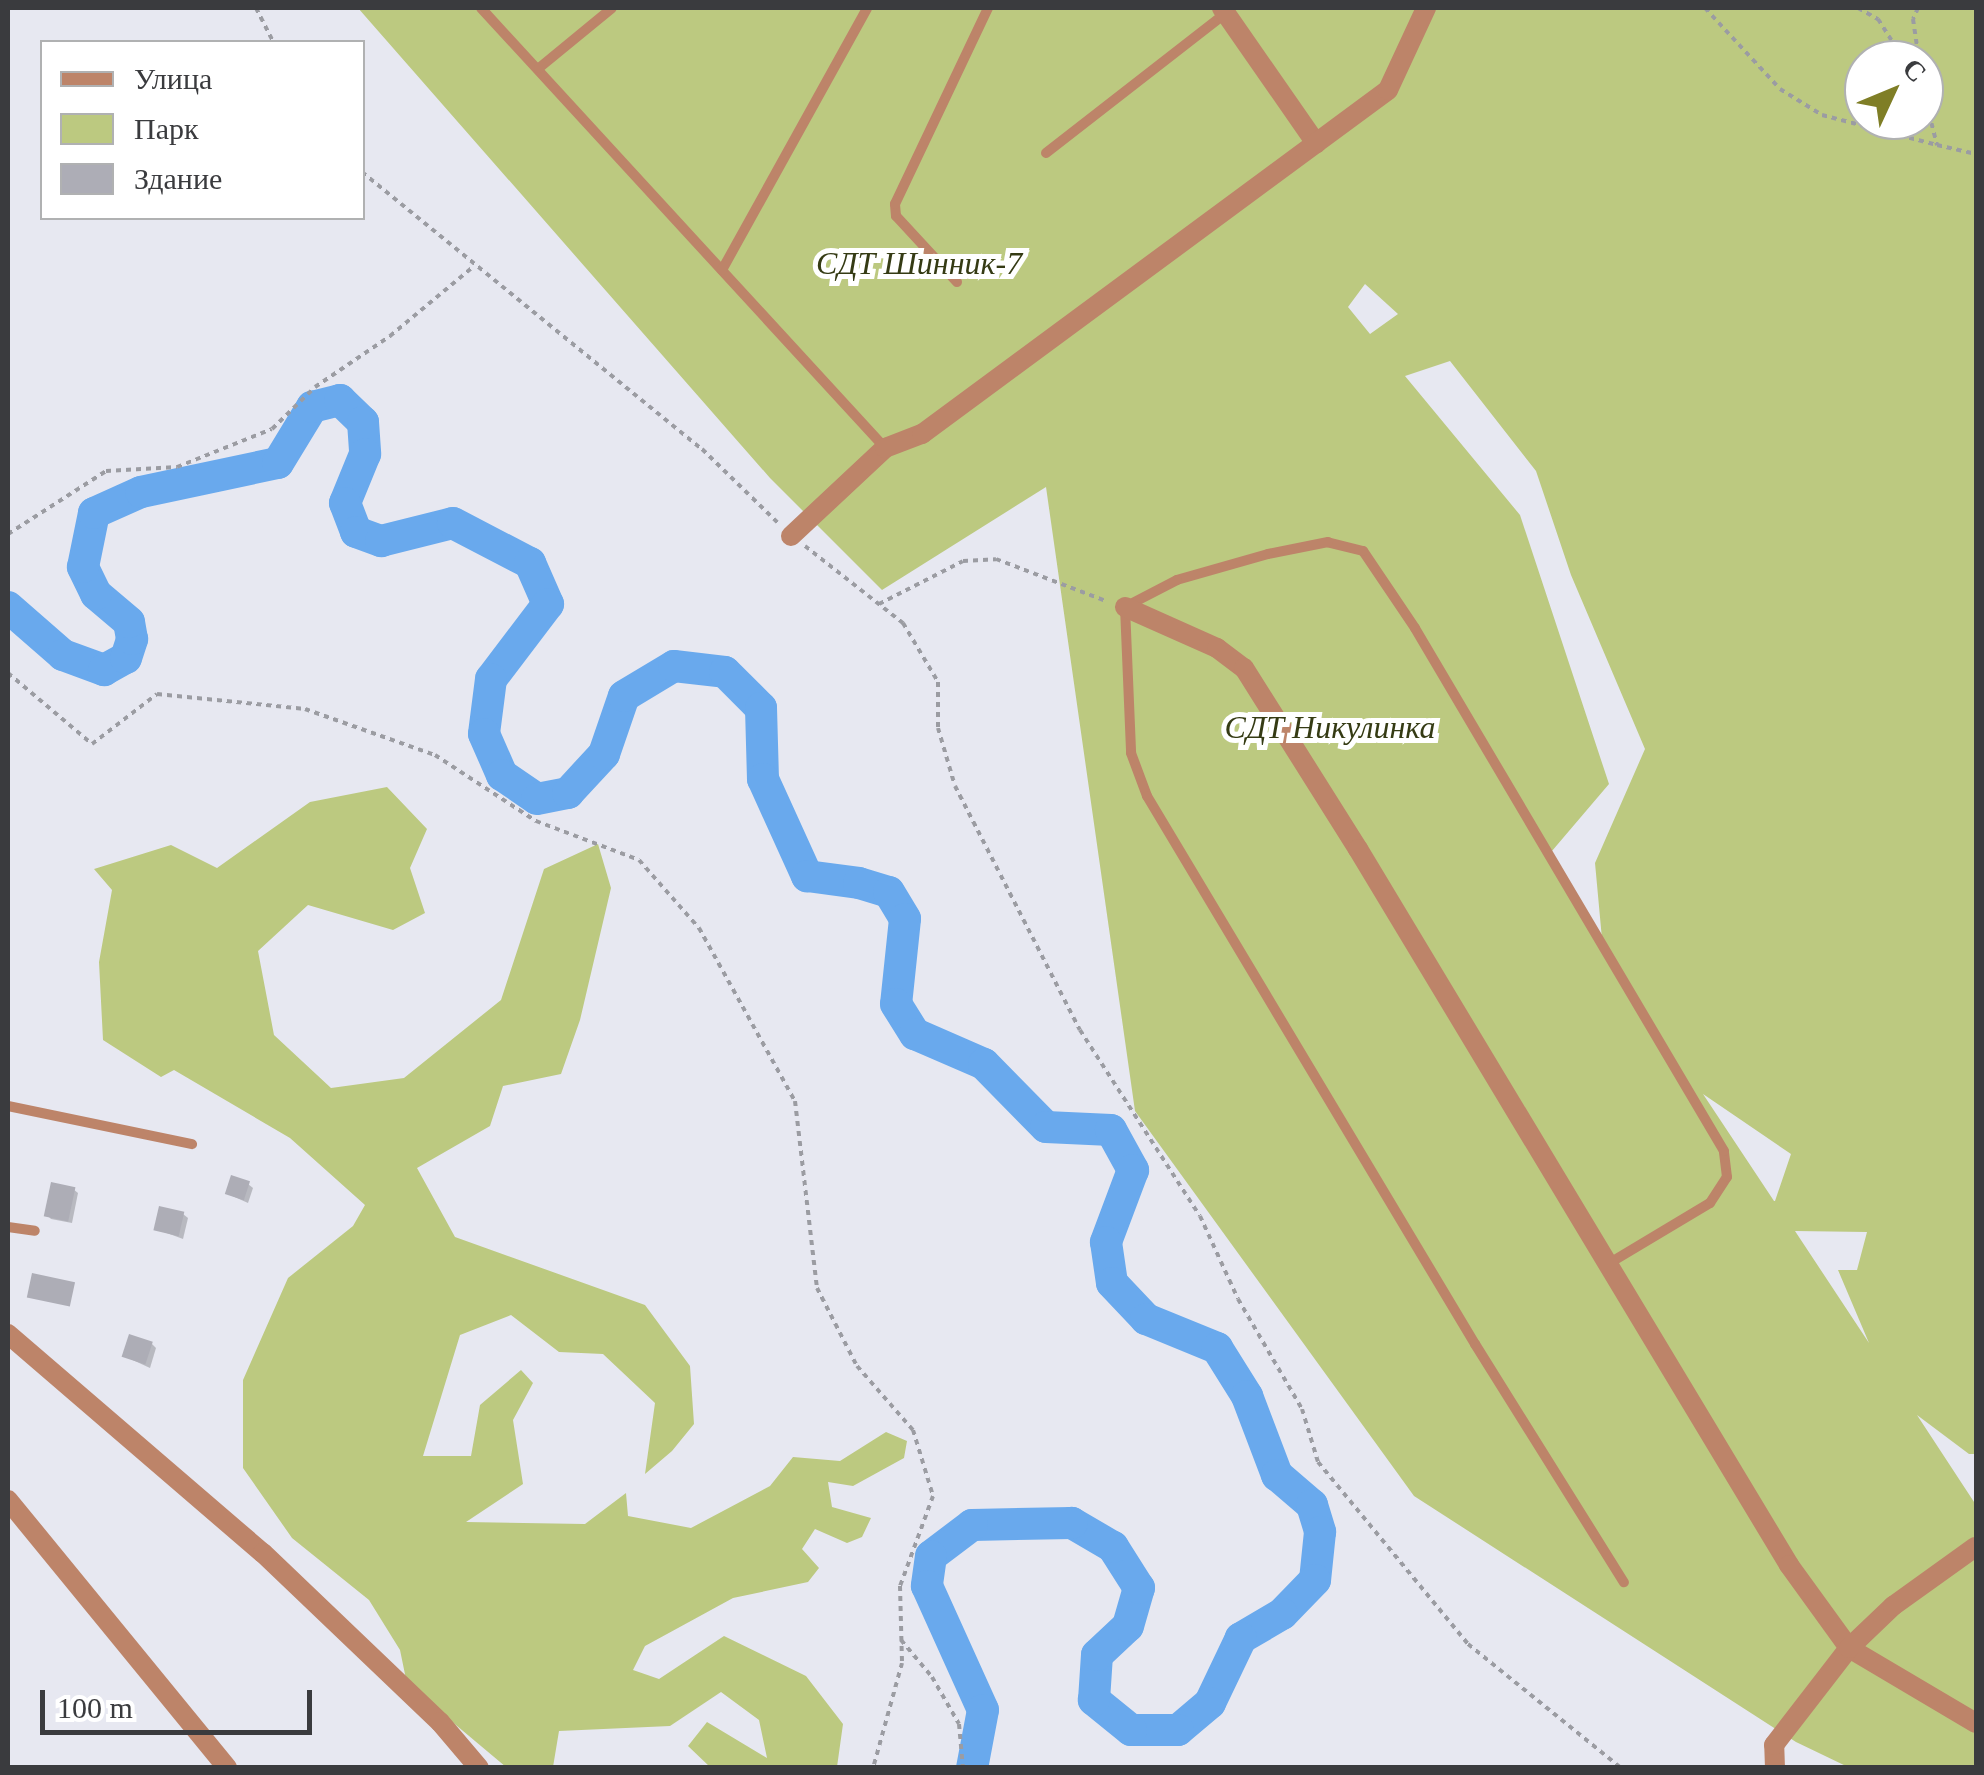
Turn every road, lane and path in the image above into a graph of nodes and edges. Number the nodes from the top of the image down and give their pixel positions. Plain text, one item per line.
1 (480, 8) edge
2 (612, 8) edge
3 (867, 8) edge
4 (988, 8) edge
5 (1426, 8) edge
6 (1706, 8) edge
7 (1858, 8) edge
8 (1918, 8) edge
9 (256, 10) edge
10 (1224, 10) edge
11 (272, 40) edge
12 (1891, 40) edge
13 (1916, 40) edge
14 (539, 68) junction
15 (1936, 140) edge
16 (1316, 143) junction
17 (1937, 144) junction
18 (1046, 153) dead end
19 (1976, 154) edge
20 (365, 175) edge
21 (474, 266) junction
22 (722, 270) junction
23 (957, 282) dead end
24 (885, 448) junction
25 (8, 534) edge
26 (792, 536) junction
27 (879, 604) junction
28 (1125, 607) junction
29 (8, 673) edge
30 (8, 1106) edge
31 (192, 1144) dead end
32 (8, 1227) edge
33 (35, 1231) dead end
34 (1608, 1264) junction
35 (8, 1334) edge
36 (8, 1500) edge
37 (1976, 1547) edge
38 (1624, 1582) dead end
39 (901, 1640) junction
40 (1849, 1648) junction
41 (1976, 1723) edge
42 (227, 1768) edge
43 (478, 1768) edge
44 (873, 1768) edge
45 (963, 1768) edge
46 (1621, 1768) edge
47 (1774, 1768) edge

1 - 14 lane
2 - 14 lane
3 - 22 lane
4 - 23 lane
5 - 16 street
6 - 17 path
7 - 12 path
8 - 13 path
9 - 11 path
10 - 16 street
10 - 18 lane
14 - 22 lane
15 - 17 path
16 - 24 street
17 - 19 path
20 - 21 path
21 - 25 path
21 - 26 path
22 - 24 lane
24 - 26 street
26 - 27 path
27 - 28 path
27 - 46 path
28 - 34 street
28 - 34 lane
28 - 38 lane
29 - 39 path
30 - 31 lane
32 - 33 lane
34 - 40 street
35 - 43 street
36 - 42 street
37 - 40 street
39 - 44 path
39 - 45 path
40 - 41 street
40 - 47 street

